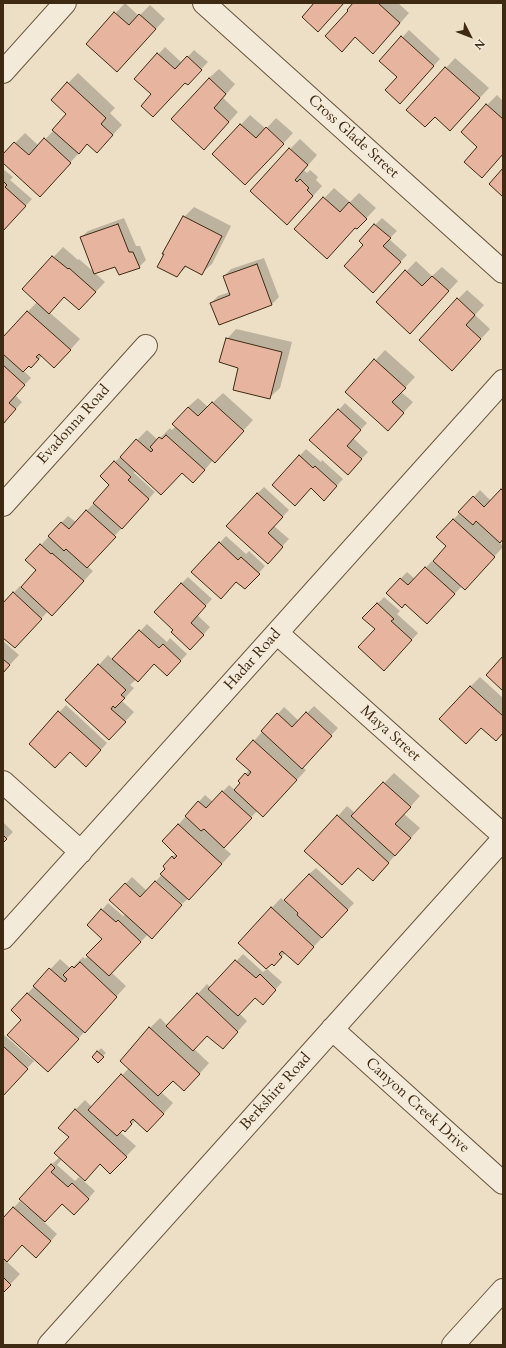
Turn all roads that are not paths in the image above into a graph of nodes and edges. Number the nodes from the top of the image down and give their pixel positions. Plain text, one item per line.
1 (65, 3) edge
2 (204, 3) edge
3 (3, 72) edge
4 (503, 272) edge
5 (146, 346) dead end
6 (503, 381) edge
7 (3, 505) edge
8 (277, 632) junction
9 (3, 782) edge
10 (503, 835) edge
11 (503, 839) edge
12 (80, 852) junction
13 (3, 938) edge
14 (332, 1029) junction
15 (503, 1183) edge
16 (503, 1290) edge
17 (49, 1345) edge
18 (453, 1345) edge

1 - 3 street
2 - 4 street, Cross Glade Street
5 - 7 street, Evadonna Road
6 - 8 street, Hadar Road
8 - 10 street, Maya Street
8 - 12 street, Hadar Road
9 - 12 street
11 - 14 street, Berkshire Road
12 - 13 street, Hadar Road
14 - 15 street, Canyon Creek Drive
14 - 17 street, Berkshire Road
16 - 18 street

